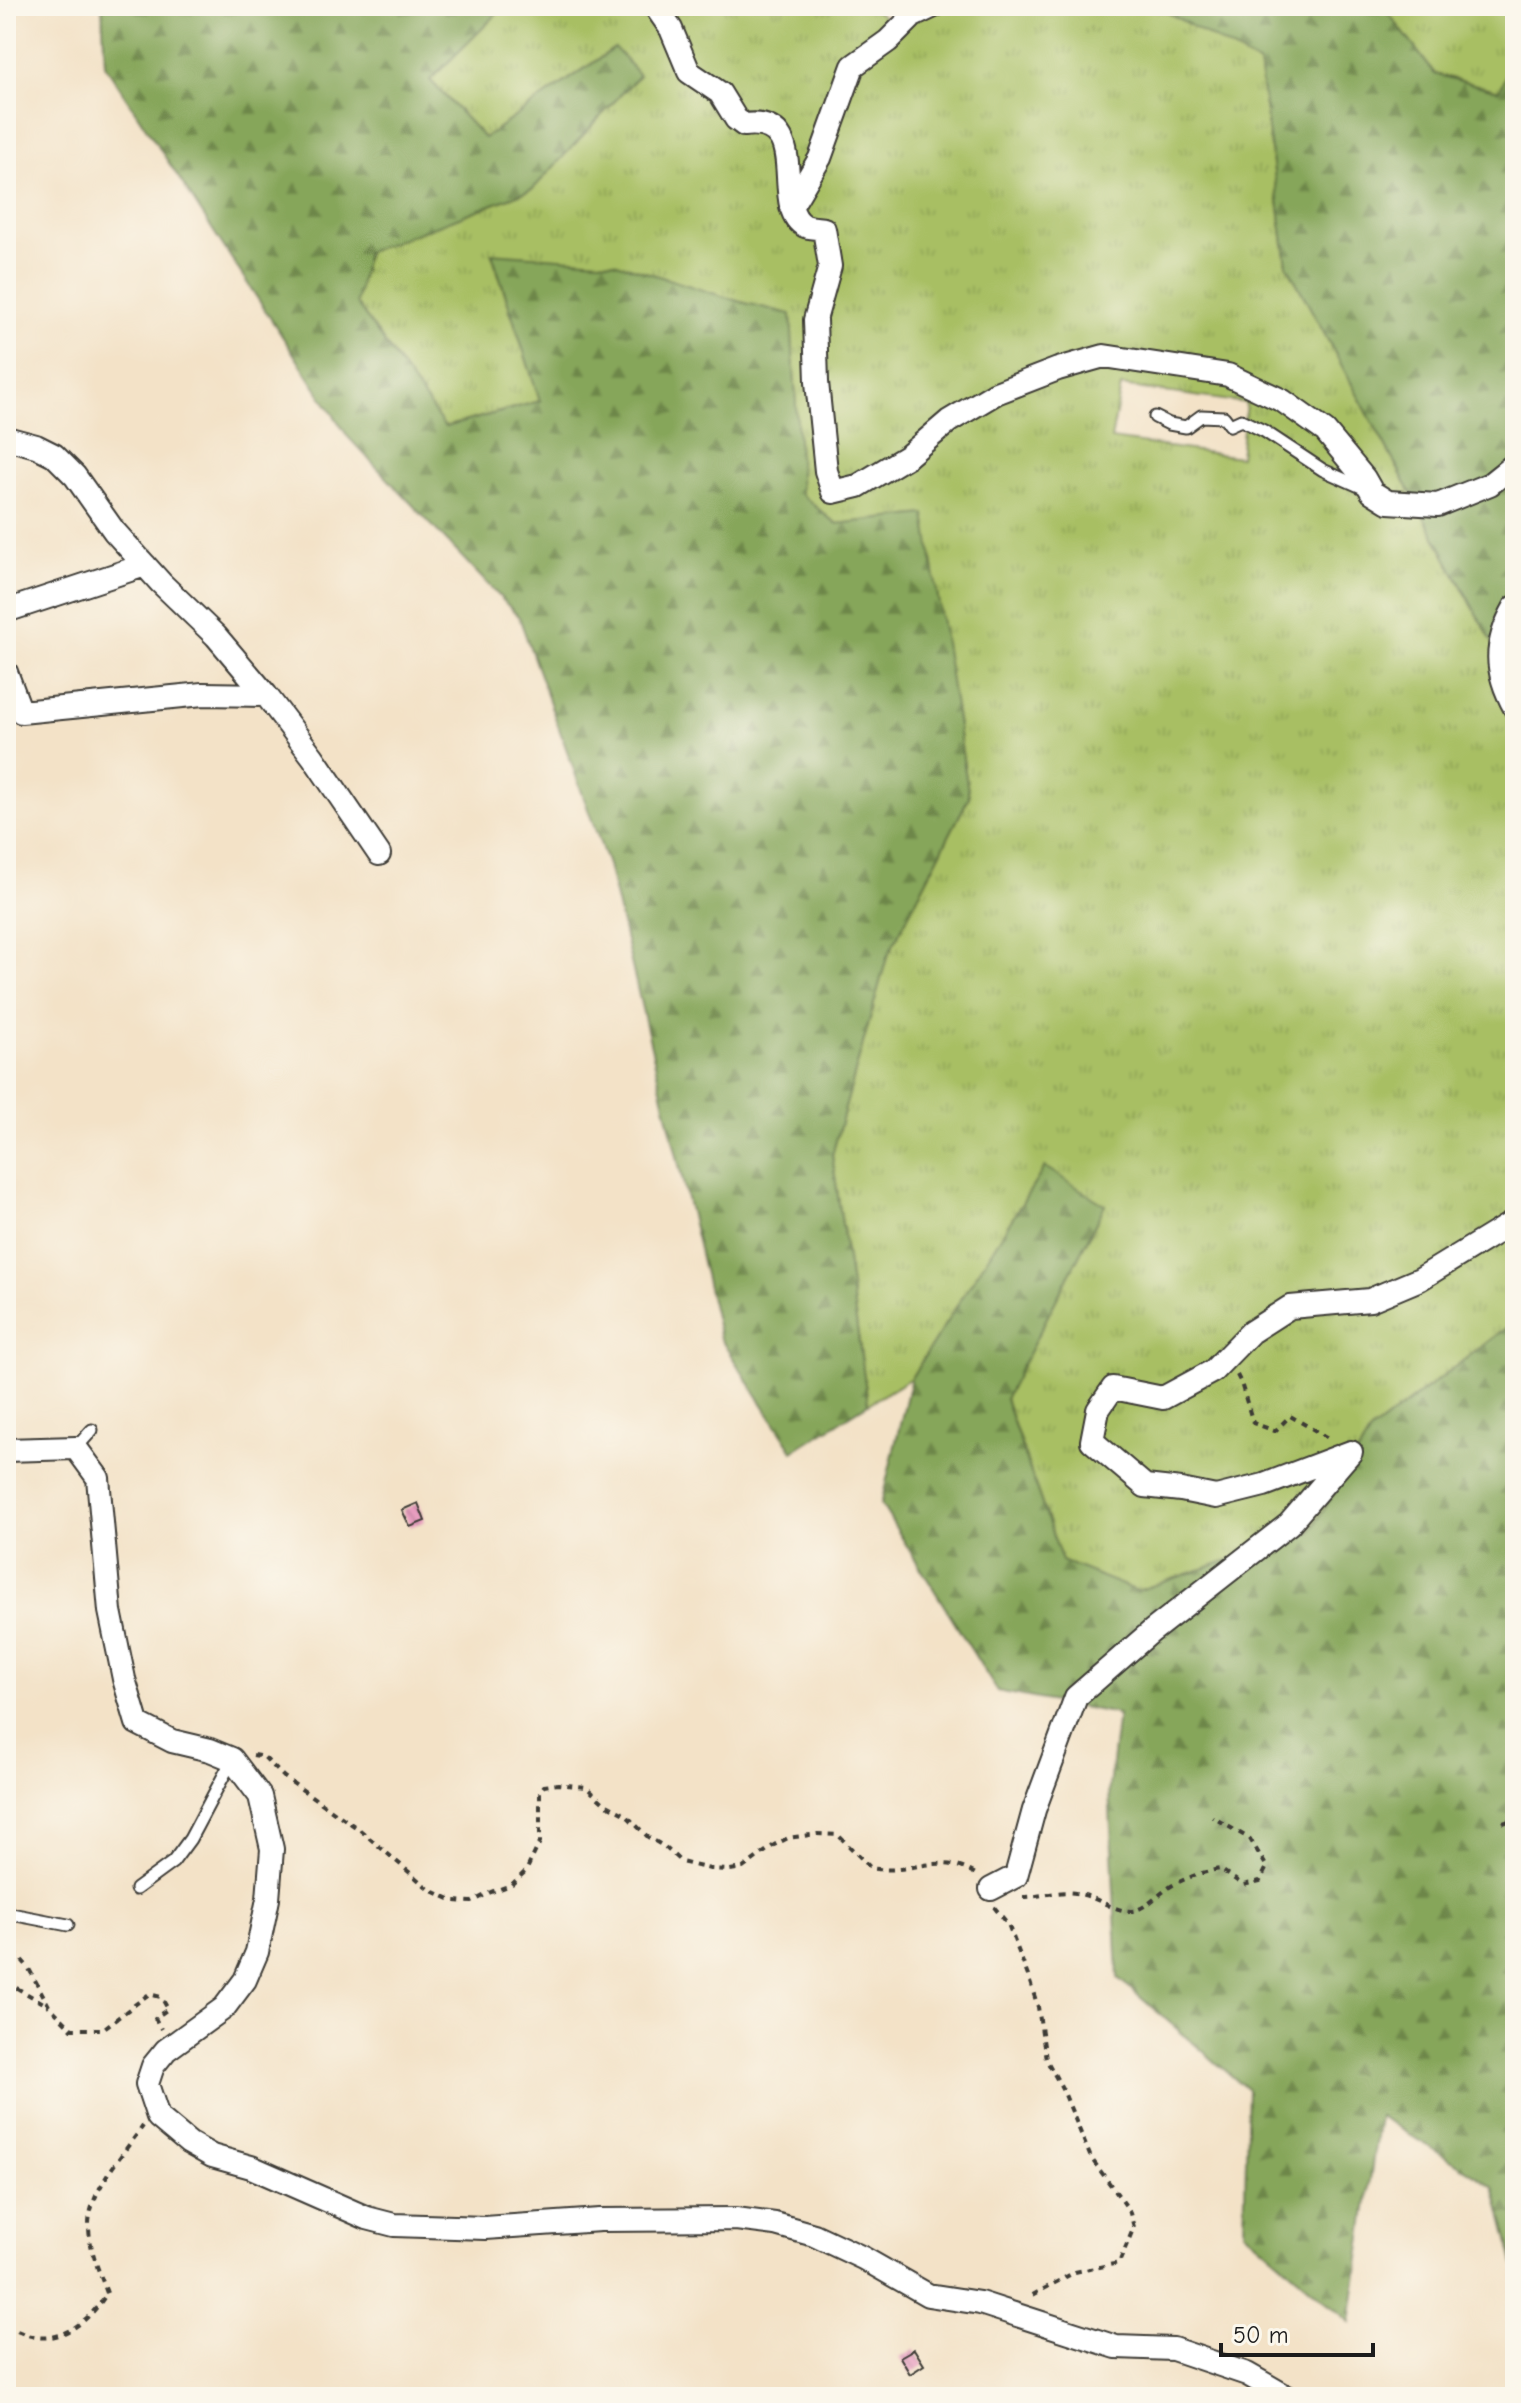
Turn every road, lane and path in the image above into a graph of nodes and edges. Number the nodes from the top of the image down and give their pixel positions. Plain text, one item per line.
1 (655, 6) edge
2 (934, 6) edge
3 (790, 208) junction
4 (1155, 417) dead end
5 (6, 438) edge
6 (1515, 464) edge
7 (1372, 492) junction
8 (145, 565) junction
9 (1515, 607) edge
10 (6, 611) edge
11 (6, 672) edge
12 (266, 695) junction
13 (1515, 708) edge
14 (14, 714) edge
15 (379, 854) dead end
16 (1515, 1221) edge
17 (1226, 1359) junction
18 (92, 1430) dead end
19 (76, 1448) junction
20 (6, 1450) edge
21 (1351, 1452) junction
22 (232, 1759) junction
23 (1212, 1817) dead end
24 (1515, 1819) edge
25 (1503, 1823) dead end
26 (136, 1889) dead end
27 (991, 1889) junction
28 (6, 1913) edge
29 (68, 1925) dead end
30 (6, 1942) edge
31 (6, 1982) edge
32 (49, 2006) junction
33 (175, 2041) junction
34 (148, 2119) dead end
35 (1005, 2311) junction
36 (6, 2327) edge
37 (1287, 2397) edge

1 - 3 street
2 - 3 street
3 - 7 street
4 - 7 lane
5 - 8 street
6 - 7 street
8 - 10 street
8 - 12 street
9 - 13 street
11 - 14 street
12 - 14 street
12 - 15 street
16 - 17 street
17 - 21 path
17 - 21 street
18 - 19 lane
19 - 20 street
19 - 22 street
21 - 27 street
22 - 26 lane
22 - 27 path
22 - 33 street
23 - 27 path
24 - 25 path
27 - 35 path
28 - 29 lane
30 - 32 path
31 - 32 path
32 - 33 path
33 - 35 street
34 - 36 path
35 - 37 street

